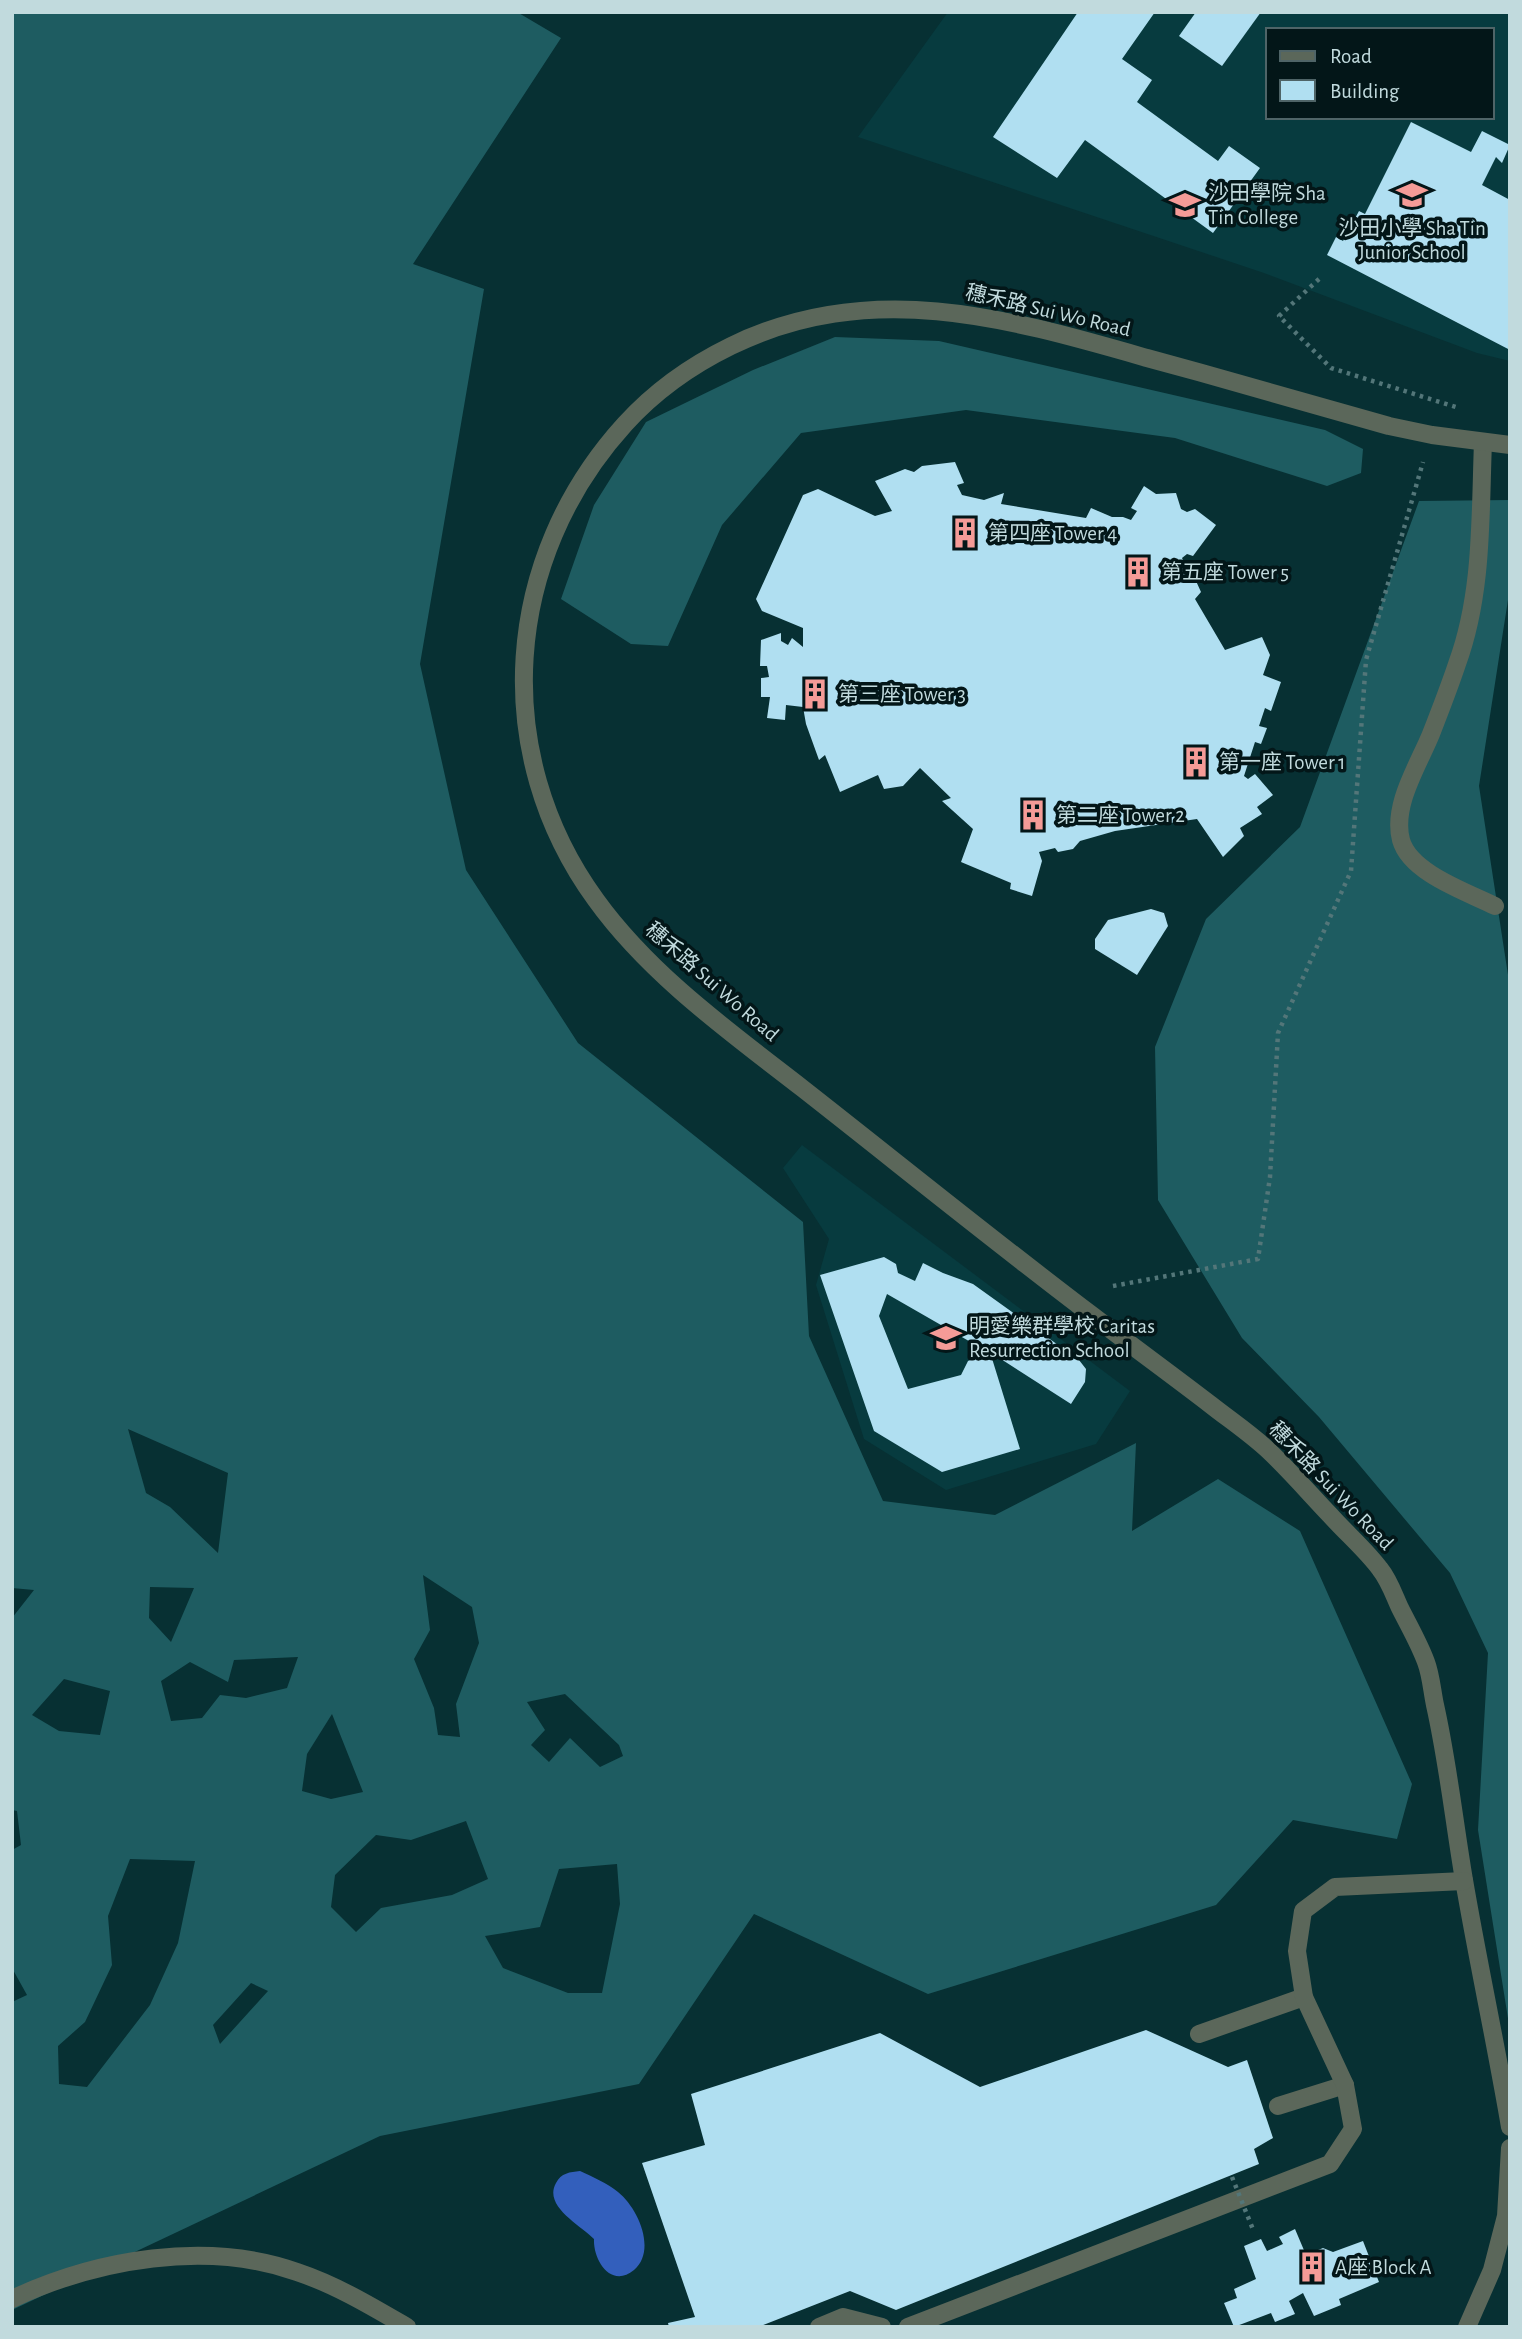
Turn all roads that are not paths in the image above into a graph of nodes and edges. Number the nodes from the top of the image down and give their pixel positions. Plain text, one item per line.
1 (1483, 442) junction
2 (1510, 445) edge
3 (1495, 906) dead end
4 (1464, 1881) junction
5 (1304, 1997) junction
6 (1199, 2034) dead end
7 (1345, 2085) junction
8 (1278, 2106) dead end
9 (1510, 2127) edge
10 (1510, 2148) edge
11 (12, 2299) edge
12 (407, 2327) edge
13 (819, 2327) edge
14 (882, 2327) edge
15 (908, 2327) edge
16 (1467, 2327) edge

1 - 2 street, 穗禾路 Sui Wo Road
1 - 3 street
1 - 4 street, 穗禾路 Sui Wo Road
4 - 5 street
4 - 9 street, 穗禾路 Sui Wo Road
5 - 6 street
5 - 7 street
7 - 8 street
7 - 15 street
10 - 16 street
11 - 12 street
13 - 14 street

